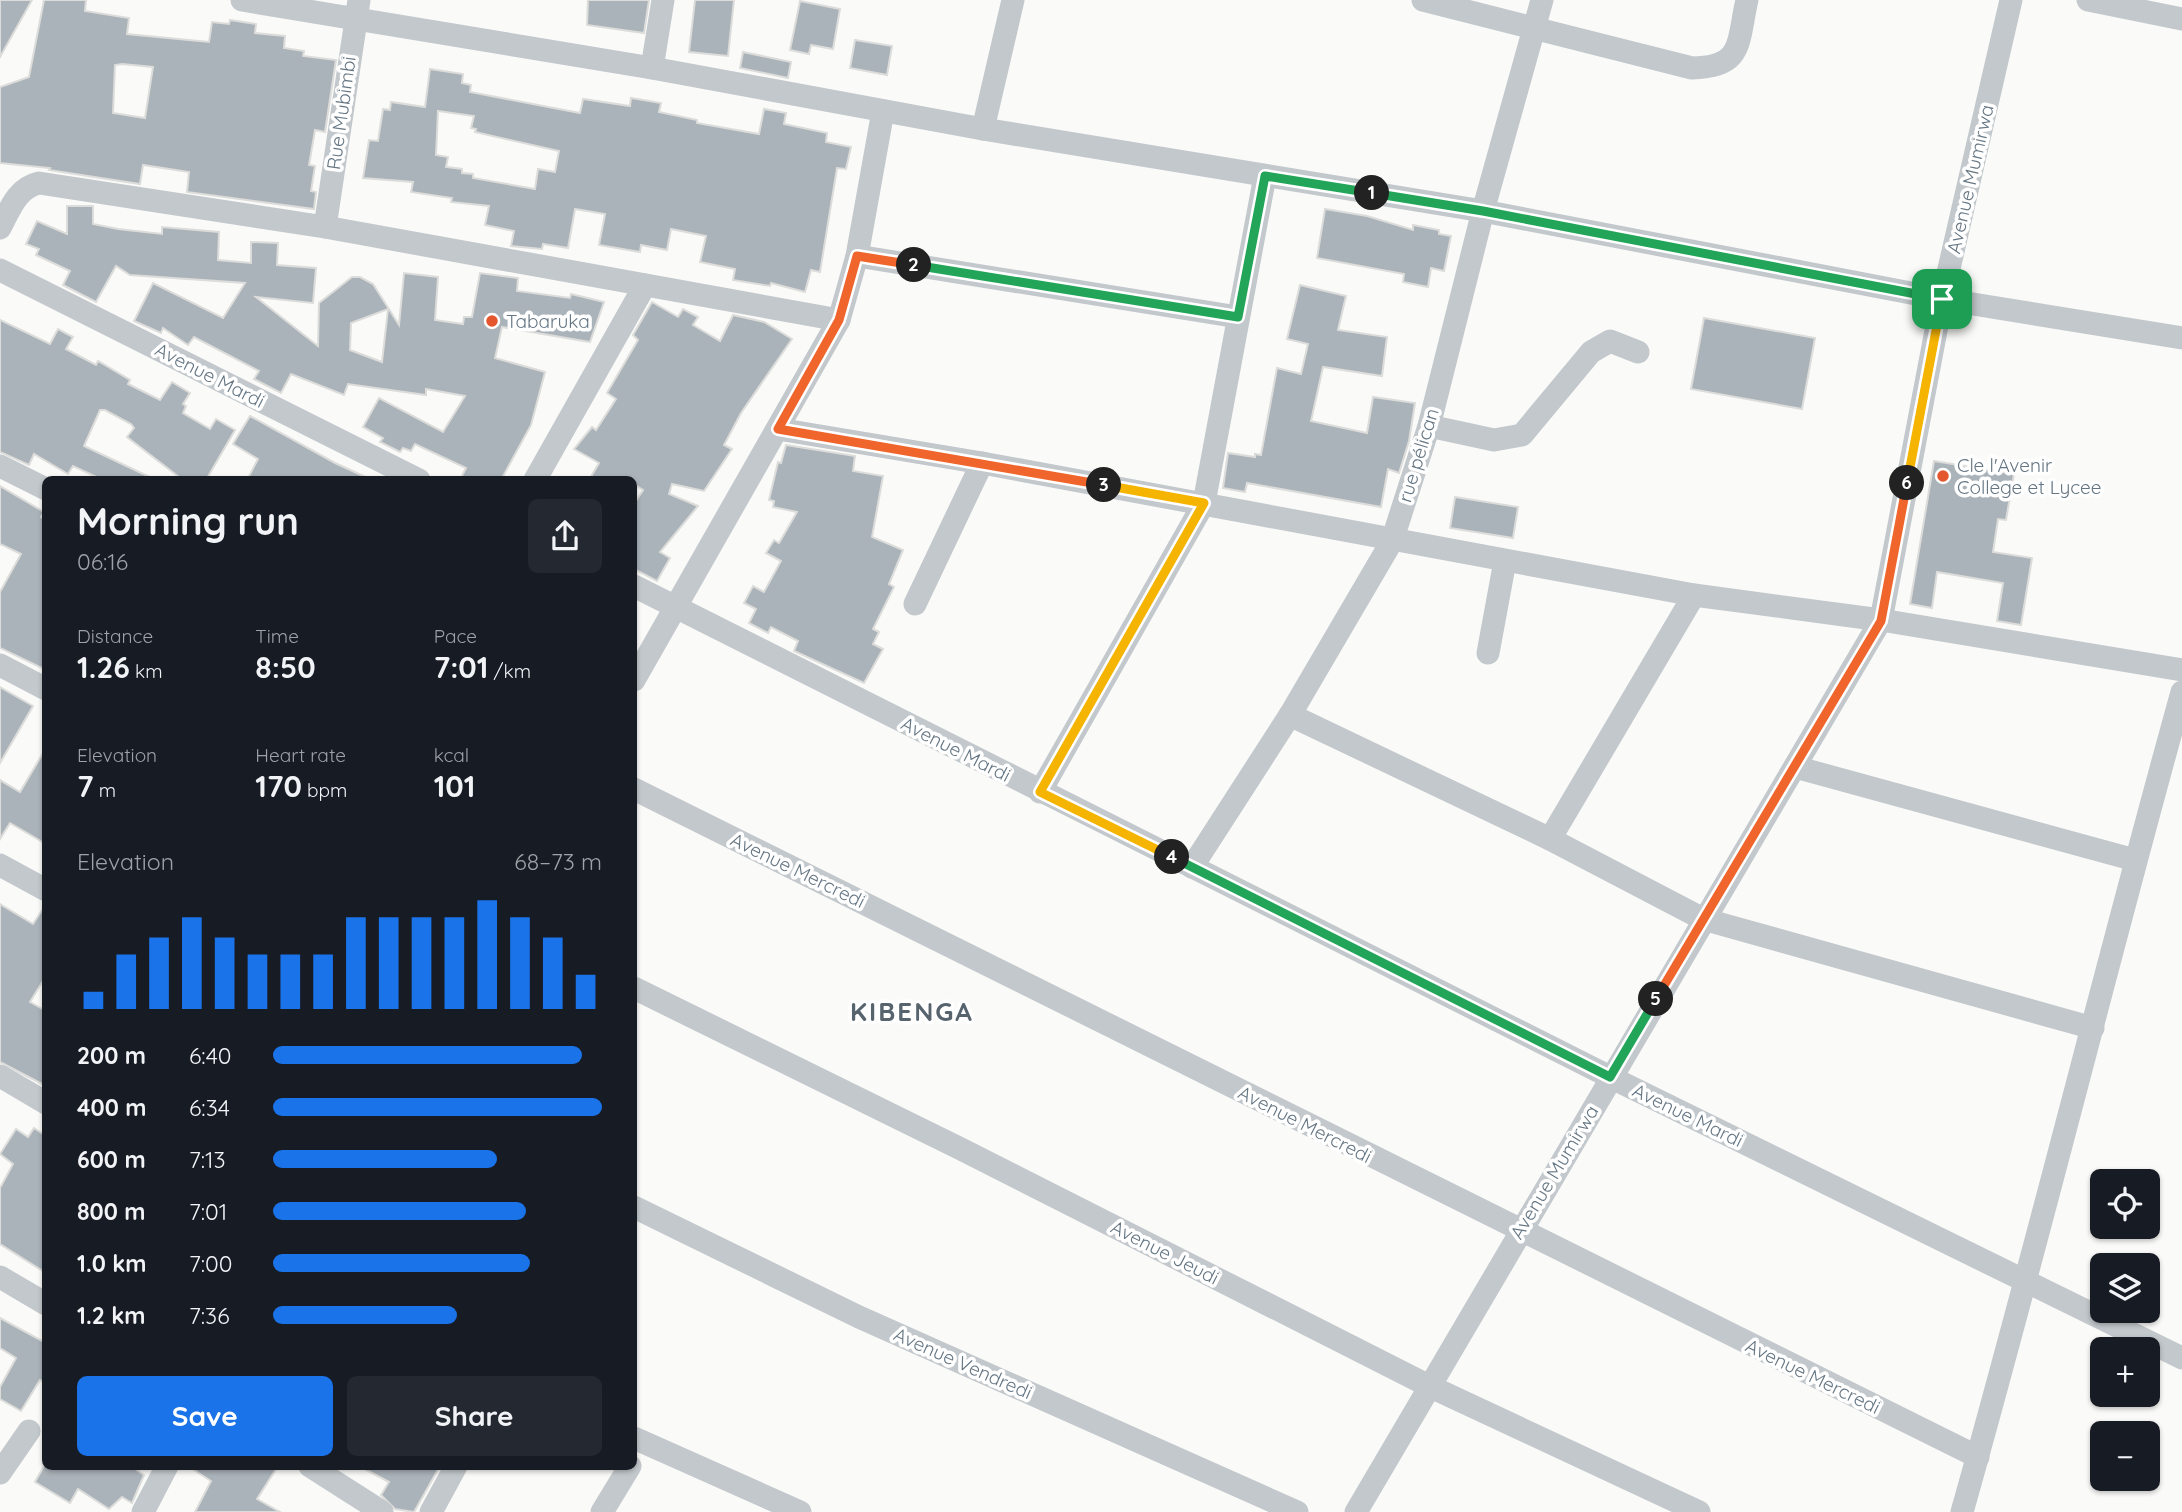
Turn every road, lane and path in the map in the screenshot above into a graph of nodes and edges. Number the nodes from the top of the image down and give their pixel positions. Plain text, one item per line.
1 (242, 0) edge
2 (663, 0) edge
3 (1013, 0) edge
4 (1423, 0) edge
5 (1542, 0) edge
6 (1746, 0) edge
7 (2011, 0) edge
8 (2088, 0) edge
9 (357, 10) edge
10 (2182, 19) edge
11 (1535, 28) junction
12 (652, 68) junction
13 (883, 111) junction
14 (983, 129) junction
15 (1265, 176) junction
16 (1483, 211) junction
17 (325, 227) junction
18 (0, 228) edge
19 (857, 256) junction
20 (0, 270) edge
21 (645, 285) junction
22 (1942, 299) junction
23 (1238, 317) junction
24 (839, 320) junction
25 (2182, 338) edge
26 (1638, 352) dead end
27 (1429, 426) junction
28 (778, 429) junction
29 (982, 463) junction
30 (0, 466) edge
31 (411, 476) edge
32 (537, 476) edge
33 (42, 487) edge
34 (1204, 503) junction
35 (1392, 541) junction
36 (1505, 561) junction
37 (637, 588) edge
38 (1694, 595) junction
39 (915, 604) dead end
40 (676, 608) junction
41 (1881, 621) junction
42 (1488, 653) dead end
43 (0, 665) edge
44 (2182, 670) edge
45 (637, 675) edge
46 (42, 687) edge
47 (2182, 692) edge
48 (1290, 715) junction
49 (1795, 767) junction
50 (637, 790) edge
51 (1040, 792) junction
52 (1550, 839) junction
53 (2135, 860) junction
54 (0, 865) edge
55 (1192, 867) junction
56 (42, 888) edge
57 (1703, 919) junction
58 (637, 989) edge
59 (2093, 1028) junction
60 (0, 1076) edge
61 (1610, 1077) junction
62 (42, 1101) edge
63 (637, 1208) edge
64 (1519, 1232) junction
65 (0, 1277) edge
66 (2027, 1281) junction
67 (42, 1302) edge
68 (2182, 1358) edge
69 (1429, 1386) junction
70 (29, 1431) dead end
71 (637, 1447) edge
72 (1978, 1457) junction
73 (165, 1470) edge
74 (316, 1470) edge
75 (454, 1470) edge
76 (628, 1470) edge
77 (0, 1473) edge
78 (143, 1512) edge
79 (382, 1512) edge
80 (431, 1512) edge
81 (602, 1512) edge
82 (800, 1512) edge
83 (1297, 1512) edge
84 (1356, 1512) edge
85 (1699, 1512) edge
86 (1962, 1512) edge

1 - 9 street
2 - 12 street
3 - 14 street
4 - 11 street
5 - 11 street, rue pélican
6 - 11 street
7 - 22 street, Avenue Mumirwa
8 - 10 street
9 - 12 street
9 - 17 street, Rue Mubimbi
11 - 16 street, rue pélican
12 - 13 street
13 - 14 street
13 - 19 street
14 - 15 street
15 - 16 street
15 - 23 street
16 - 22 street
16 - 27 street, rue pélican
17 - 18 street
17 - 21 street
19 - 23 street
19 - 24 street
20 - 31 street, Avenue Mardi
21 - 24 street
21 - 32 street
22 - 25 street
22 - 41 street, Avenue Mumirwa
23 - 34 street
24 - 28 street
26 - 27 street
27 - 35 street, rue pélican
28 - 29 street
28 - 40 street
29 - 34 street
29 - 39 street
30 - 33 street
34 - 35 street
34 - 51 street
35 - 36 street
35 - 48 street, rue pélican
36 - 38 street
36 - 42 street
37 - 40 street, Avenue Mardi
38 - 41 street
38 - 52 street
40 - 45 street
40 - 51 street, Avenue Mardi
41 - 44 street
41 - 49 street, Avenue Mumirwa
43 - 46 street
47 - 53 street
48 - 52 street
48 - 55 street, rue pélican
49 - 53 street
49 - 57 street, Avenue Mumirwa
50 - 64 street, Avenue Mercredi
51 - 55 street, Avenue Mardi
52 - 57 street
53 - 59 street
54 - 56 street
55 - 61 street, Avenue Mardi
57 - 59 street
57 - 61 street, Avenue Mumirwa
58 - 69 street, Avenue Jeudi
59 - 66 street
60 - 62 street
61 - 64 street, Avenue Mumirwa
61 - 66 street, Avenue Mardi
63 - 83 street, Avenue Vendredi
64 - 69 street, Avenue Mumirwa
64 - 72 street, Avenue Mercredi
65 - 67 street
66 - 68 street, Avenue Mardi
66 - 72 street
69 - 84 street, Avenue Mumirwa
69 - 85 street, Avenue Jeudi
70 - 77 street
71 - 82 street
72 - 86 street
73 - 78 street
74 - 79 street
75 - 80 street
76 - 81 street

